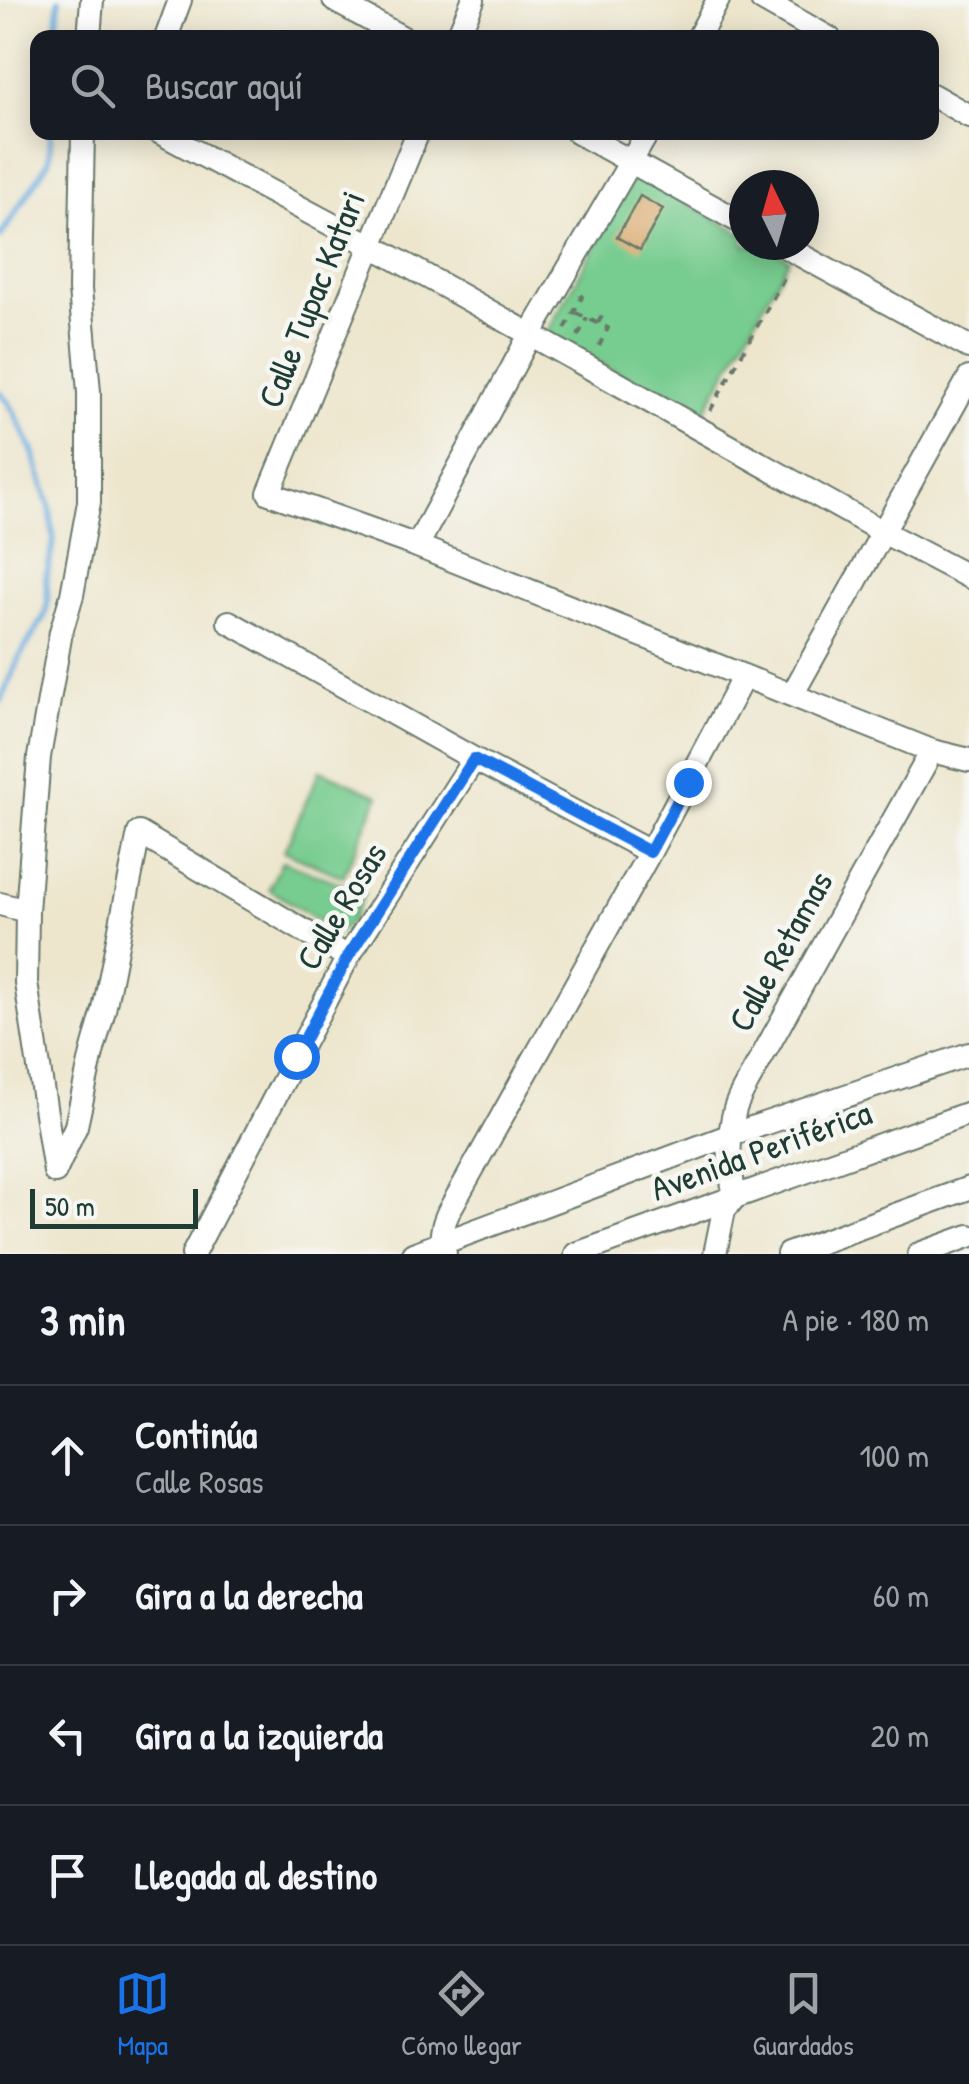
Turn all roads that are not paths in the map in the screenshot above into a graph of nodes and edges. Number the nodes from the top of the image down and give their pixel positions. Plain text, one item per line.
1 (92, 0) edge
2 (180, 0) edge
3 (334, 0) edge
4 (472, 0) edge
5 (718, 0) edge
6 (762, 0) edge
7 (90, 30) edge
8 (169, 30) edge
9 (388, 30) edge
10 (460, 30) edge
11 (702, 30) edge
12 (815, 30) edge
13 (939, 99) edge
14 (969, 116) edge
15 (82, 140) edge
16 (174, 140) edge
17 (415, 140) edge
18 (592, 140) edge
19 (644, 140) edge
20 (632, 162) junction
21 (729, 216) edge
22 (371, 246) junction
23 (810, 260) edge
24 (530, 336) junction
25 (969, 346) edge
26 (969, 378) edge
27 (882, 532) junction
28 (417, 546) junction
29 (969, 577) edge
30 (229, 622) dead end
31 (744, 676) junction
32 (792, 695) junction
33 (932, 751) junction
34 (474, 759) junction
35 (969, 760) edge
36 (650, 852) junction
37 (0, 904) edge
38 (27, 911) junction
39 (348, 957) junction
40 (969, 1054) edge
41 (969, 1112) edge
42 (731, 1134) junction
43 (969, 1188) edge
44 (735, 1197) junction
45 (963, 1243) edge
46 (443, 1249) edge
47 (193, 1254) edge
48 (413, 1254) edge
49 (576, 1254) edge
50 (716, 1254) edge
51 (788, 1254) edge
52 (919, 1254) edge

1 - 7 street
2 - 8 street
3 - 9 street
4 - 10 street
5 - 11 street
6 - 12 street
13 - 14 street
15 - 38 street
16 - 22 street
17 - 22 street, Calle Tupac Katari
18 - 20 street
19 - 20 street
20 - 21 street
20 - 24 street
22 - 24 street
22 - 28 street, Calle Tupac Katari
23 - 25 street
24 - 27 street
24 - 28 street
26 - 27 street
27 - 29 street
27 - 32 street
28 - 31 street
30 - 34 street
31 - 32 street
31 - 36 street
32 - 33 street
33 - 35 street
33 - 42 street, Calle Retamas
34 - 36 street
34 - 39 street, Calle Rosas
36 - 46 street
37 - 38 street
38 - 39 street
39 - 47 street, Calle Rosas
40 - 42 street
41 - 44 street, Avenida Periférica
42 - 44 street, Calle Retamas
42 - 46 street
43 - 51 street
44 - 49 street, Avenida Periférica
44 - 50 street
45 - 52 street
46 - 48 street

